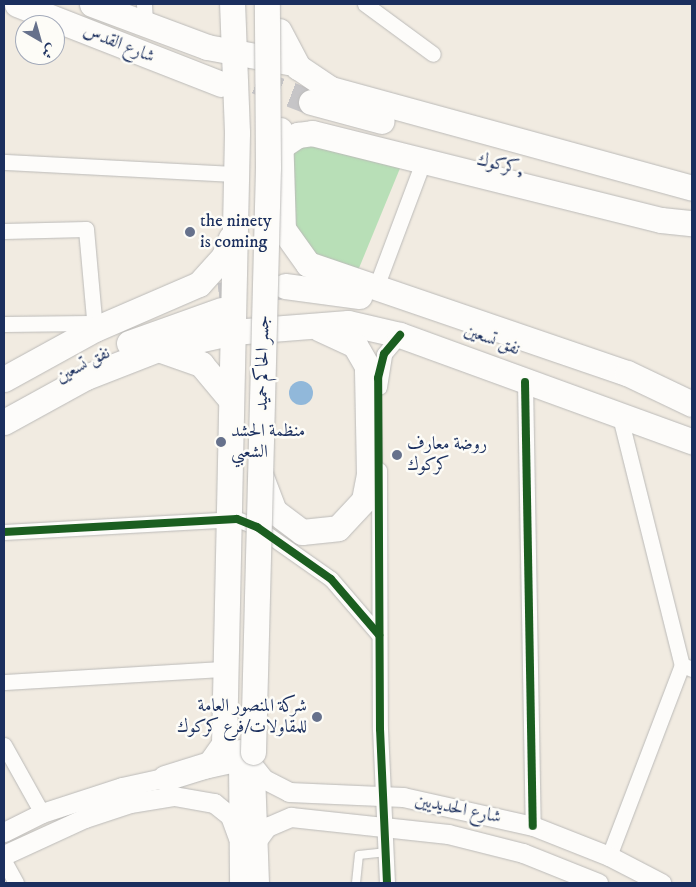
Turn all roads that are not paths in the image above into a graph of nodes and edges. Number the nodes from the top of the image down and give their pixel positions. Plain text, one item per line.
1 (17, 4) edge
2 (53, 4) edge
3 (92, 4) edge
4 (267, 4) edge
5 (279, 4) edge
6 (365, 4) edge
7 (239, 5) edge
8 (145, 14) edge
9 (65, 38) edge
10 (182, 38) junction
11 (433, 54) dead end
12 (289, 64) junction
13 (225, 69) junction
14 (237, 132) junction
15 (280, 147) junction
16 (424, 159) junction
17 (4, 162) edge
18 (236, 174) junction
19 (692, 188) edge
20 (692, 198) edge
21 (692, 214) edge
22 (692, 223) edge
23 (236, 227) junction
24 (4, 231) edge
25 (376, 287) junction
26 (224, 312) junction
27 (4, 324) edge
28 (93, 326) junction
29 (305, 326) junction
30 (400, 335) junction
31 (158, 348) junction
32 (4, 379) edge
33 (525, 382) junction
34 (4, 392) edge
35 (231, 400) junction
36 (692, 404) edge
37 (4, 406) edge
38 (620, 417) junction
39 (692, 419) edge
40 (4, 422) edge
41 (692, 434) edge
42 (692, 441) edge
43 (260, 473) junction
44 (227, 517) junction
45 (4, 532) edge
46 (380, 635) junction
47 (687, 667) edge
48 (223, 668) junction
49 (4, 682) edge
50 (4, 745) edge
51 (246, 758) junction
52 (165, 778) junction
53 (384, 796) junction
54 (42, 813) junction
55 (533, 826) junction
56 (387, 827) junction
57 (4, 832) edge
58 (248, 840) junction
59 (387, 852) junction
60 (4, 855) edge
61 (609, 856) junction
62 (4, 862) edge
63 (16, 883) edge
64 (241, 883) edge
65 (258, 883) edge
66 (356, 883) edge
67 (387, 883) edge
68 (598, 883) edge
69 (660, 883) edge

1 - 13 main road, شارع القدس
2 - 13 main road
3 - 8 main road
4 - 43 main road, جسر الحاكم حميد, bridge
5 - 12 main road
6 - 11 street
7 - 10 main road
7 - 13 main road
7 - 51 main road, جسر الحاكم حميد
8 - 10 main road
9 - 14 main road
10 - 13 main road
12 - 13 main road
12 - 15 main road
12 - 19 main road
13 - 14 main road
14 - 18 main road
15 - 16 main road
15 - 25 main road
16 - 22 main road
16 - 25 street
17 - 18 street
18 - 23 main road
20 - 21 main road, كركوك,
23 - 26 main road
23 - 28 main road
24 - 28 street
25 - 36 main road
26 - 29 main road
26 - 31 main road
26 - 34 main road, نفق تسعين
26 - 35 main road
26 - 37 main road, نفق تسعين
27 - 28 street
28 - 32 main road
29 - 30 main road
29 - 43 main road, bridge
30 - 33 main road
30 - 46 street
31 - 35 main road
31 - 40 main road
33 - 38 main road
33 - 55 street
35 - 44 main road
38 - 42 main road
38 - 47 street
39 - 41 main road, نفق تسعين
43 - 51 main road, جسر الحاكم حميد, bridge
44 - 45 street
44 - 46 street
44 - 48 main road
46 - 53 street
47 - 61 street
48 - 49 street
48 - 52 main road
50 - 54 street
51 - 52 street
51 - 53 street, شارع الحديديين
51 - 58 main road
52 - 54 street
53 - 55 street, شارع الحديديين
53 - 56 street
54 - 57 street
55 - 61 street, شارع الحديديين
56 - 58 street, شارع الحديديين
56 - 59 street
56 - 68 street, شارع الحديديين
58 - 60 street
58 - 64 main road
58 - 65 main road
59 - 66 lane
59 - 67 street
61 - 69 street, شارع الحديديين
62 - 63 street

